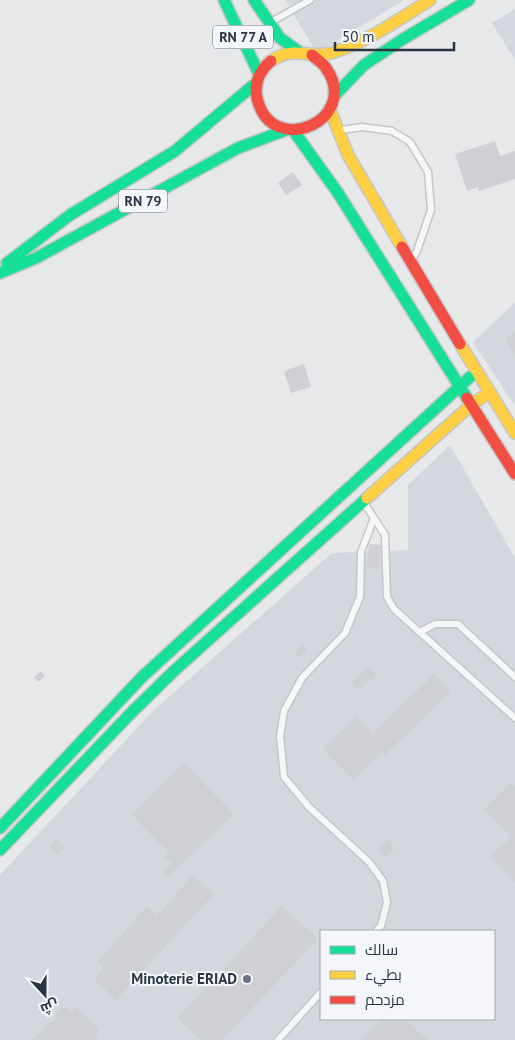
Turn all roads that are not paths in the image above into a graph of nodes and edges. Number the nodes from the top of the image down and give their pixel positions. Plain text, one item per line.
1 (224, 0) edge
2 (254, 0) edge
3 (310, 0) edge
4 (430, 0) edge
5 (469, 0) edge
6 (270, 23) junction
7 (298, 52) junction
8 (312, 55) junction
9 (258, 79) junction
10 (334, 95) junction
11 (330, 110) junction
12 (290, 130) junction
13 (338, 131) junction
14 (410, 262) junction
15 (0, 271) edge
16 (476, 372) junction
17 (459, 386) junction
18 (490, 392) junction
19 (471, 405) junction
20 (515, 434) edge
21 (515, 474) edge
22 (350, 486) junction
23 (363, 502) junction
24 (374, 518) junction
25 (213, 613) junction
26 (225, 626) junction
27 (420, 632) junction
28 (515, 677) edge
29 (515, 718) edge
30 (100, 720) junction
31 (113, 732) junction
32 (0, 828) edge
33 (0, 850) edge
34 (377, 930) edge
35 (320, 993) edge
36 (278, 1040) edge

1 - 9 main road, RN 77 A
2 - 6 main road, RN 77 A
3 - 6 lane
4 - 8 main road
5 - 10 main road
6 - 7 main road, RN 77 A
7 - 8 main road
7 - 9 main road
8 - 10 main road
9 - 12 main road
9 - 15 main road, RN 79
10 - 11 main road
11 - 12 main road
11 - 13 main road
12 - 15 main road, RN 79
12 - 17 main road
13 - 14 main road
13 - 14 lane
14 - 16 main road
16 - 17 main road
16 - 18 main road
17 - 19 main road
17 - 22 main road
18 - 19 main road
18 - 20 main road
19 - 21 main road
19 - 23 main road
22 - 23 main road
22 - 25 main road
23 - 24 lane
23 - 26 main road
24 - 27 lane
24 - 34 lane
25 - 26 main road
25 - 30 main road
26 - 31 main road
27 - 28 lane
27 - 29 lane
30 - 31 main road
30 - 32 main road
31 - 33 main road
35 - 36 lane

